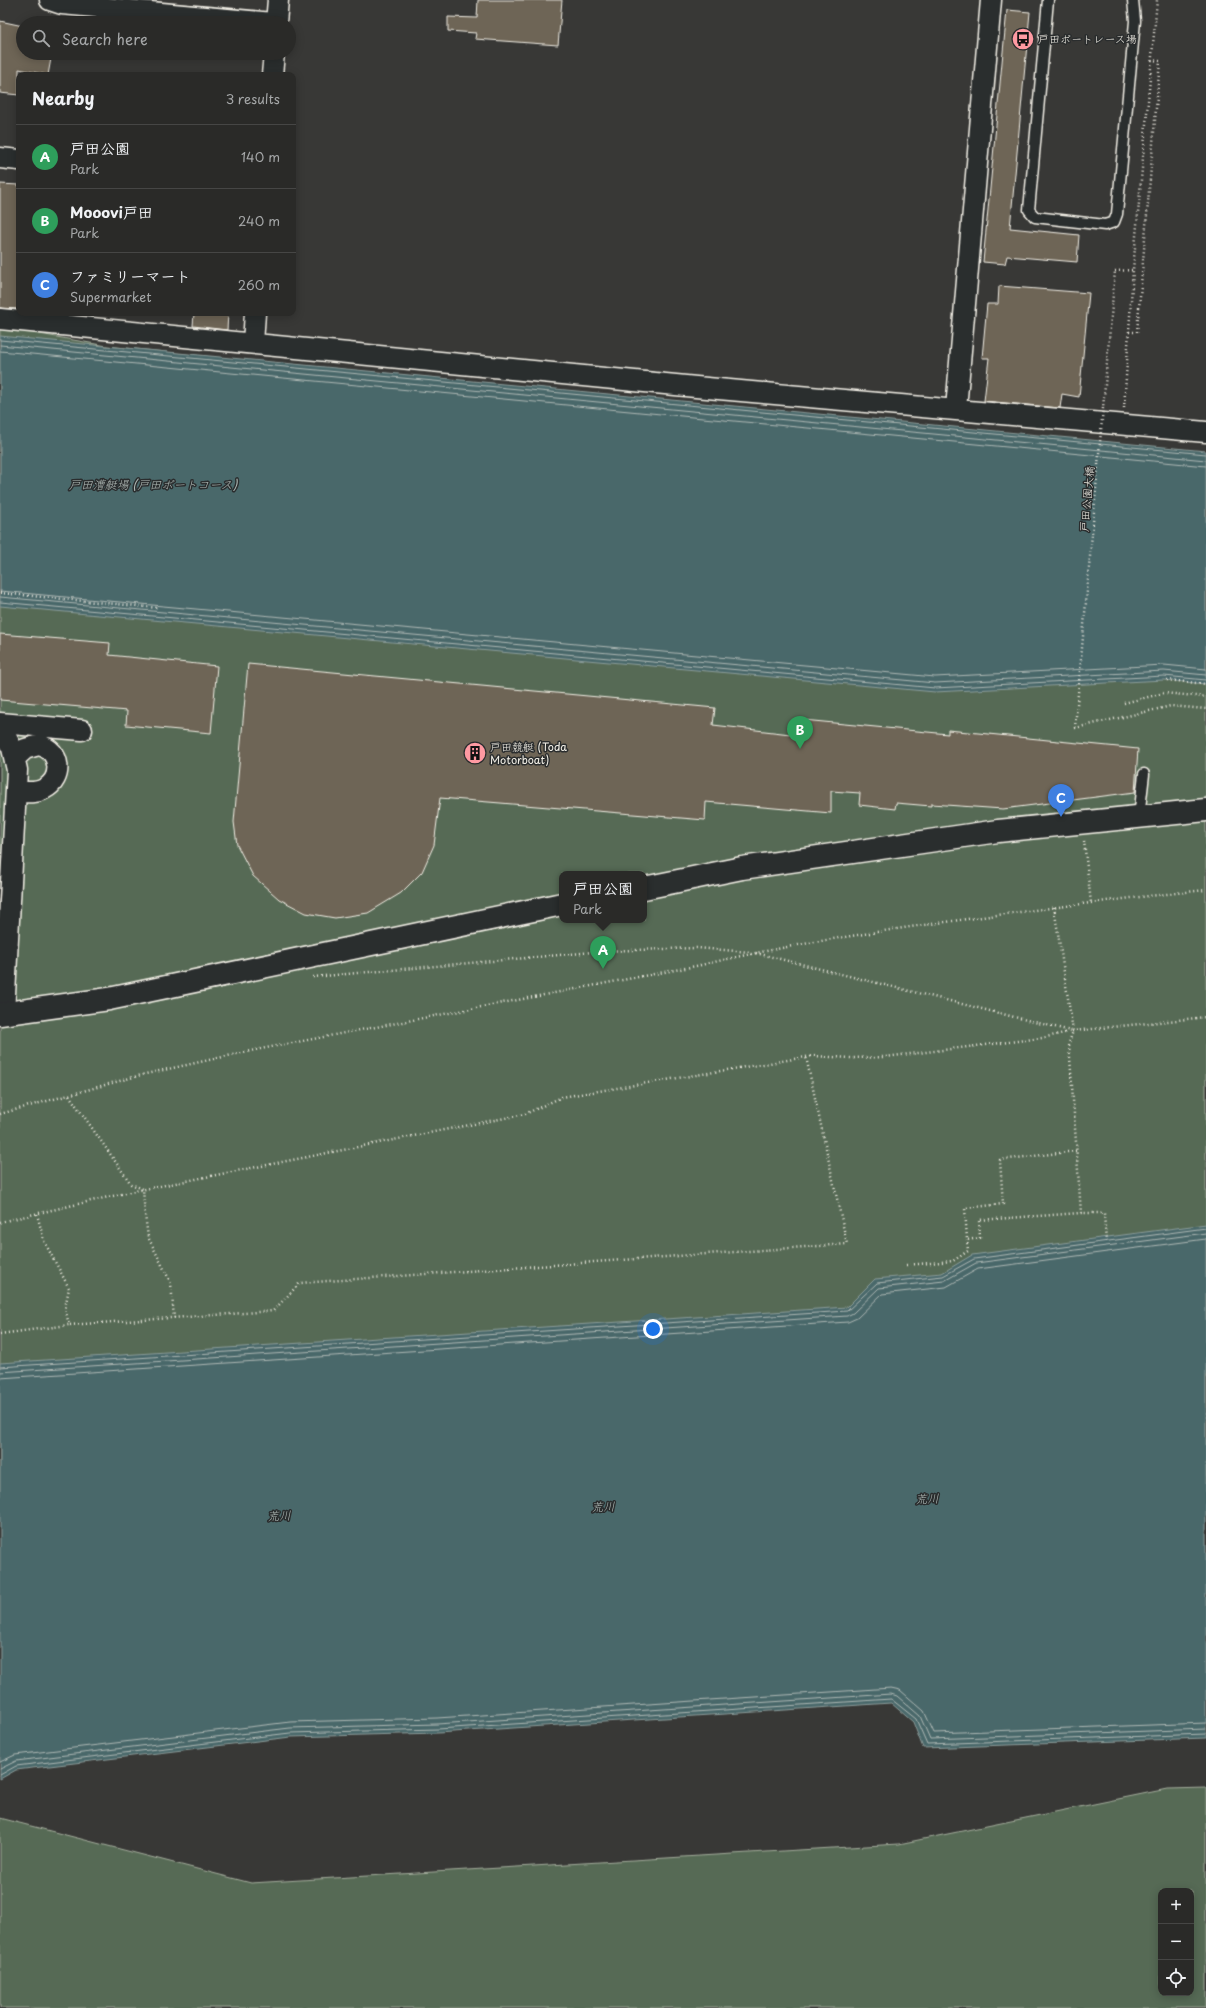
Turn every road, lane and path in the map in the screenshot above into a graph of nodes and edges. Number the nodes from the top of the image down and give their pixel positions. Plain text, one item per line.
1 (50, 0) edge
2 (278, 0) edge
3 (991, 0) edge
4 (1048, 0) edge
5 (1131, 0) edge
6 (1157, 0) edge
7 (195, 16) edge
8 (277, 16) edge
9 (273, 60) edge
10 (1152, 60) junction
11 (272, 72) edge
12 (0, 158) edge
13 (16, 160) edge
14 (1133, 270) junction
15 (255, 316) edge
16 (0, 318) edge
17 (1129, 332) junction
18 (253, 343) junction
19 (956, 409) junction
20 (1123, 424) junction
21 (1206, 432) edge
22 (0, 593) edge
23 (158, 608) dead end
24 (1167, 680) dead end
25 (1206, 684) edge
26 (1206, 697) edge
27 (1124, 703) dead end
28 (1206, 709) edge
29 (0, 723) edge
30 (0, 726) edge
31 (82, 730) dead end
32 (15, 758) junction
33 (1144, 774) dead end
34 (16, 791) junction
35 (1206, 810) edge
36 (1140, 817) junction
37 (1091, 838) dead end
38 (647, 887) edge
39 (1206, 890) edge
40 (1091, 903) junction
41 (559, 905) edge
42 (1054, 907) junction
43 (753, 952) junction
44 (308, 978) dead end
45 (2, 1013) edge
46 (1206, 1018) edge
47 (1073, 1031) junction
48 (806, 1056) junction
49 (70, 1095) junction
50 (0, 1114) edge
51 (1076, 1151) junction
52 (144, 1189) junction
53 (1081, 1213) junction
54 (37, 1214) junction
55 (0, 1222) edge
56 (967, 1240) junction
57 (1106, 1242) dead end
58 (906, 1265) dead end
59 (174, 1318) junction
60 (69, 1325) junction
61 (0, 1334) edge

1 - 7 street
2 - 8 street
3 - 19 street
4 - 5 lane
6 - 10 path
9 - 11 street
10 - 14 path
10 - 17 path
12 - 13 street
14 - 17 path
14 - 28 path, 戸田公園大橋, bridge
15 - 18 street
16 - 18 street
17 - 20 path
18 - 19 street
19 - 20 street
20 - 21 street
22 - 23 path
24 - 25 path
26 - 27 path
29 - 31 street
30 - 32 street
32 - 34 street
32 - 34 street
33 - 36 lane
34 - 45 street
35 - 36 street
36 - 38 street
37 - 40 path
39 - 40 path
40 - 42 path
41 - 45 street
42 - 43 path
42 - 47 path
43 - 44 path
43 - 47 path
43 - 49 path
46 - 47 path
47 - 48 path
47 - 51 path
48 - 52 path
48 - 59 path
49 - 50 path
49 - 52 path
51 - 53 path
51 - 56 path
52 - 54 path
52 - 59 path
53 - 56 path
53 - 57 path
54 - 55 path
54 - 60 path
56 - 58 path
59 - 60 path
60 - 61 path

